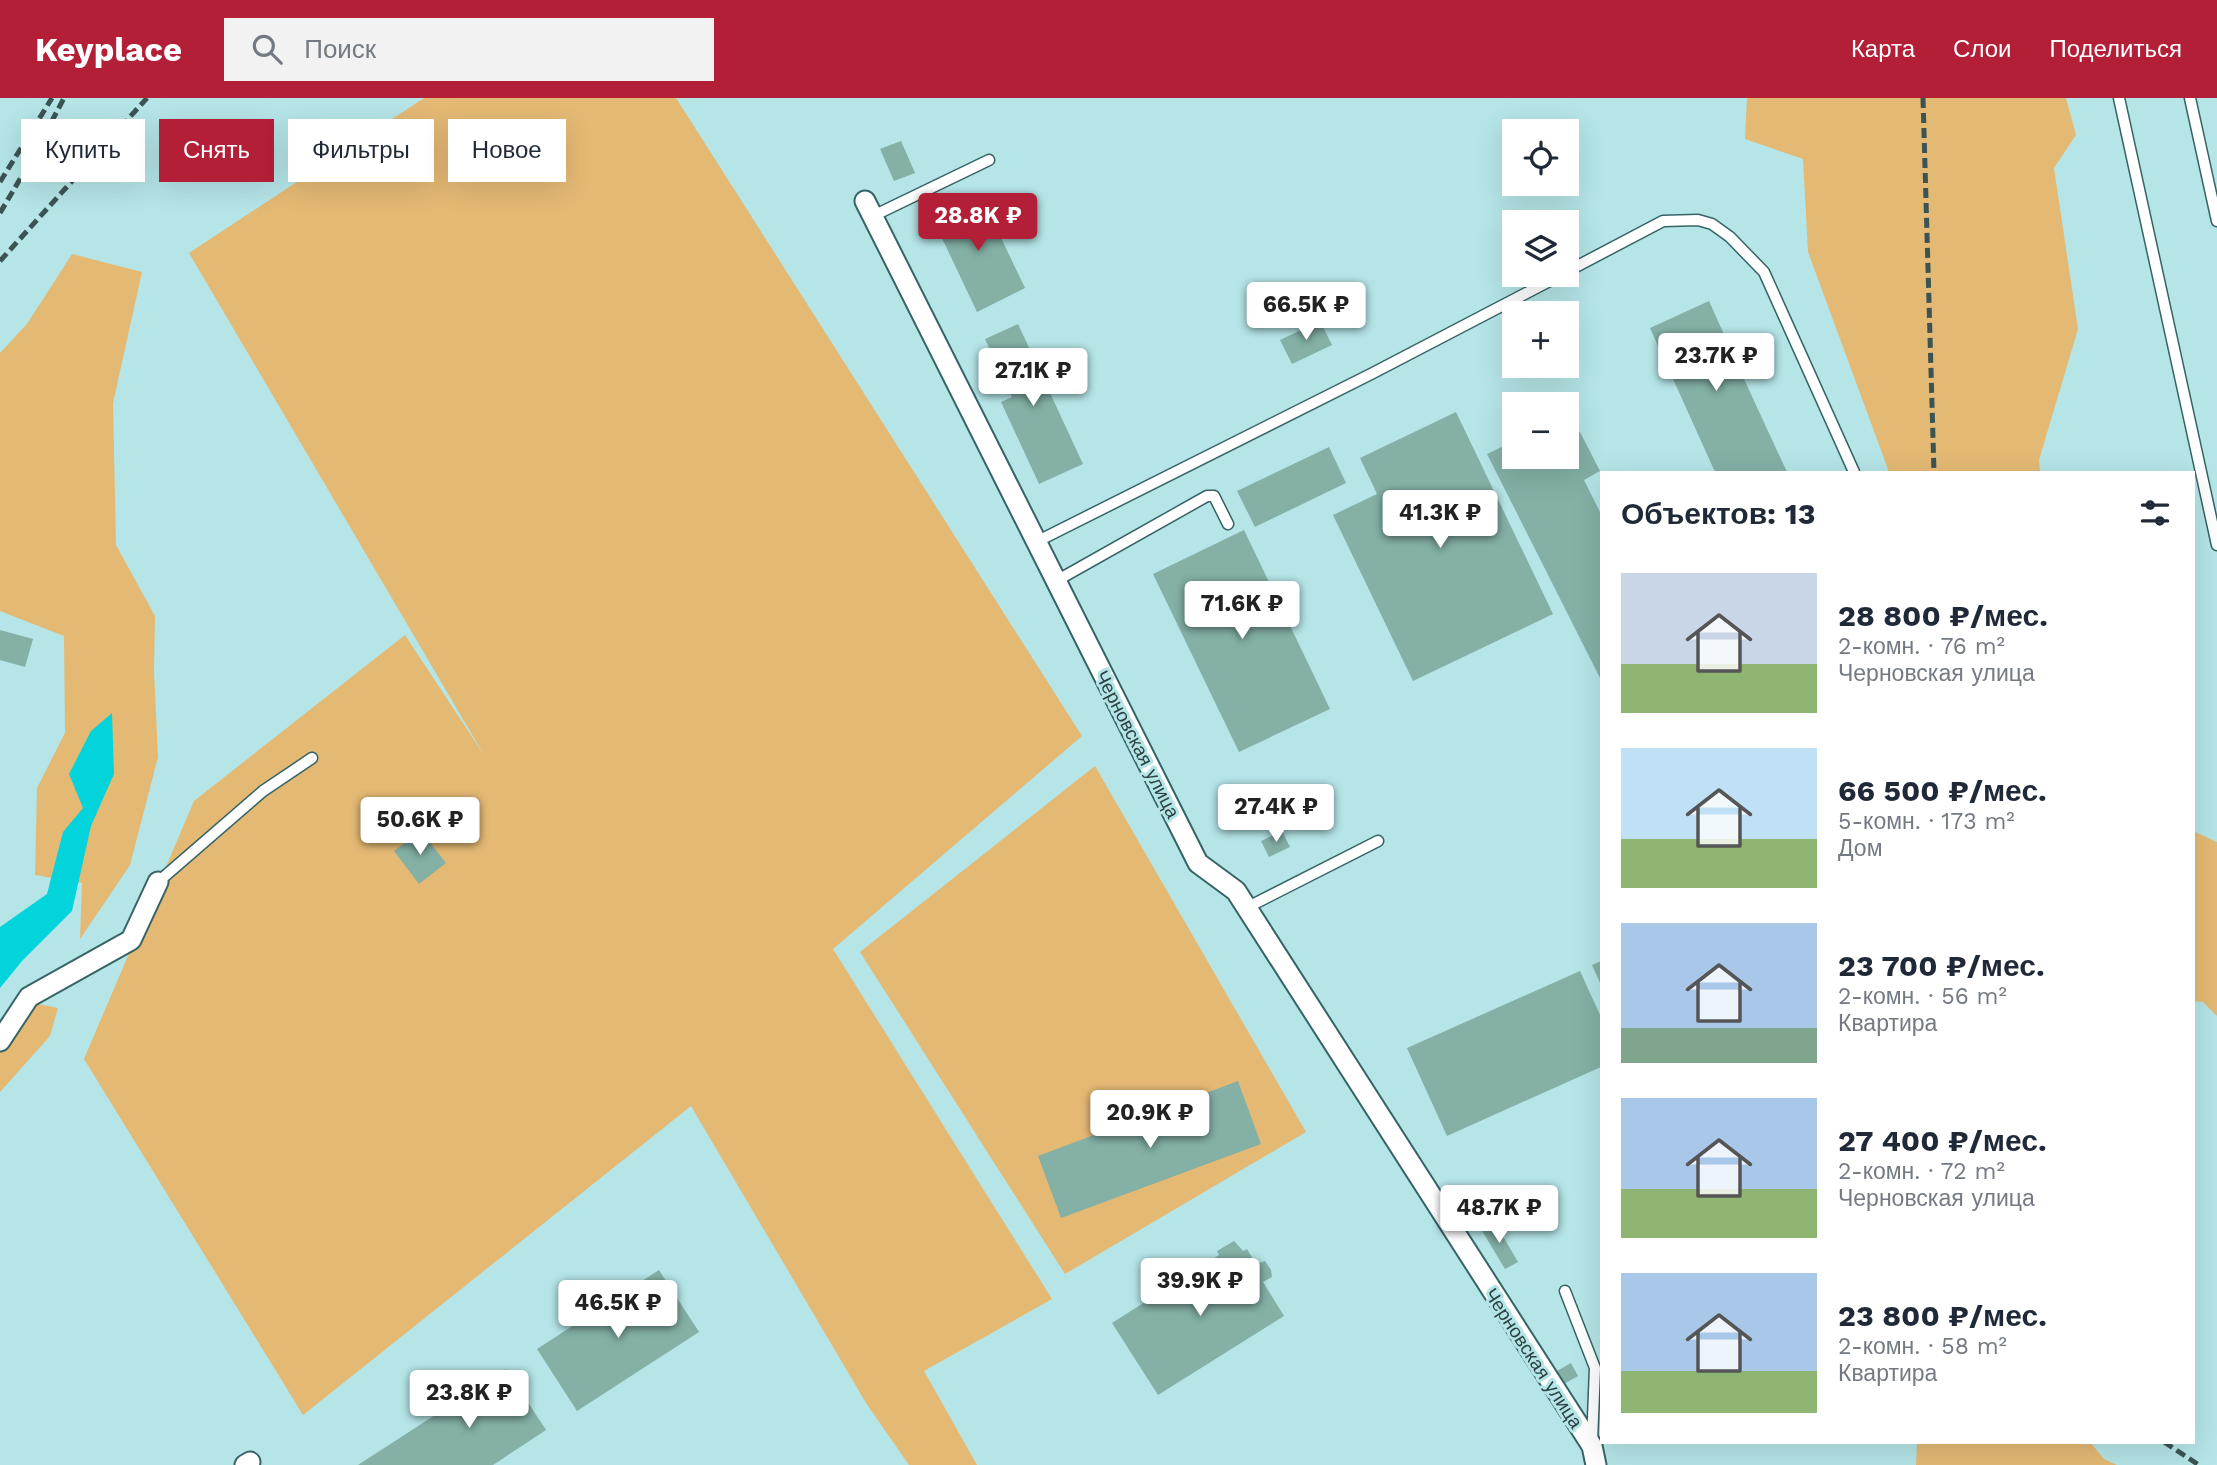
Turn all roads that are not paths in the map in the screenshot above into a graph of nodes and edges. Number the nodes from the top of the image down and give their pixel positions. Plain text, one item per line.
1 (2119, 98) edge
2 (2190, 98) edge
3 (989, 160) dead end
4 (869, 208) joint
5 (2217, 220) edge
6 (1579, 265) edge
7 (1538, 287) edge
8 (1854, 471) edge
9 (1228, 524) dead end
10 (1036, 542) junction
11 (2217, 545) edge
12 (1056, 581) junction
13 (312, 758) dead end
14 (1378, 841) dead end
15 (158, 882) joint
16 (1246, 908) junction
17 (0, 1041) edge
18 (1565, 1292) dead end
19 (1594, 1455) edge

1 - 11 lane
2 - 5 lane
3 - 4 lane
4 - 10 street, Черновская улица
6 - 8 lane
7 - 10 lane
9 - 12 lane
10 - 12 street, Черновская улица
12 - 16 street, Черновская улица
13 - 15 lane
14 - 16 lane
15 - 17 street
16 - 19 street, Черновская улица
18 - 19 lane

